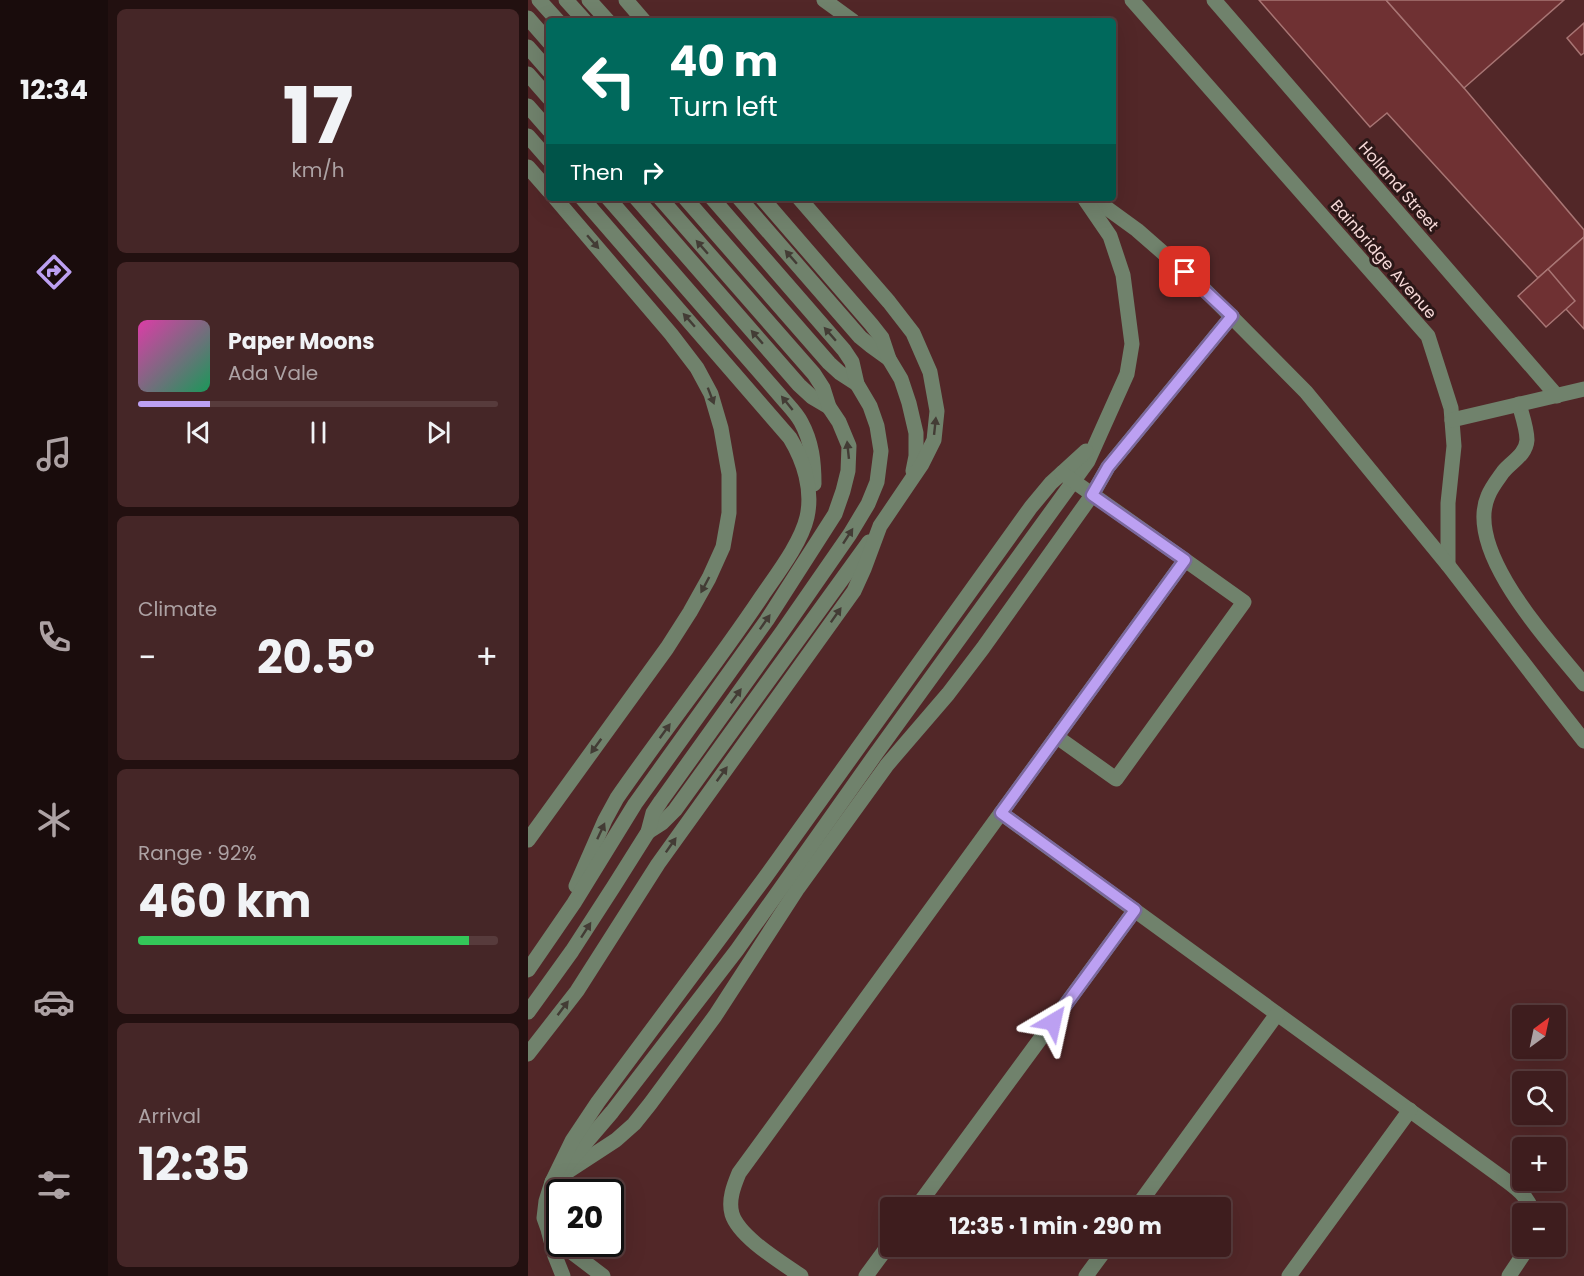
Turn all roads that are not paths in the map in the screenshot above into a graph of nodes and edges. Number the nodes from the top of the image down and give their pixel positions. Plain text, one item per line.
1 (539, 0) edge
2 (566, 0) edge
3 (590, 0) edge
4 (626, 0) edge
5 (824, 0) edge
6 (1132, 0) edge
7 (1214, 0) edge
8 (528, 18) edge
9 (555, 18) edge
10 (582, 18) edge
11 (605, 18) edge
12 (641, 18) edge
13 (849, 18) edge
14 (546, 39) edge
15 (528, 47) edge
16 (546, 68) edge
17 (528, 74) edge
18 (546, 95) edge
19 (528, 106) edge
20 (546, 127) edge
21 (528, 136) edge
22 (546, 157) edge
23 (528, 167) edge
24 (546, 188) edge
25 (558, 201) edge
26 (585, 201) edge
27 (611, 201) edge
28 (639, 201) edge
29 (663, 201) edge
30 (688, 201) edge
31 (715, 201) edge
32 (742, 201) edge
33 (765, 201) edge
34 (802, 201) edge
35 (1086, 201) edge
36 (1097, 201) edge
37 (1232, 316) junction
38 (889, 359) junction
39 (858, 384) junction
40 (1584, 389) edge
41 (1557, 396) junction
42 (1519, 404) junction
43 (829, 407) junction
44 (1452, 420) junction
45 (1068, 477) junction
46 (911, 480) junction
47 (1092, 495) junction
48 (807, 516) junction
49 (880, 526) junction
50 (1185, 560) junction
51 (1448, 565) junction
52 (1584, 684) edge
53 (1057, 737) junction
54 (1584, 741) edge
55 (1001, 813) junction
56 (648, 832) junction
57 (528, 840) edge
58 (1135, 910) junction
59 (560, 923) junction
60 (528, 970) edge
61 (528, 1012) edge
62 (1277, 1014) junction
63 (528, 1054) edge
64 (1410, 1110) junction
65 (553, 1179) edge
66 (557, 1179) edge
67 (924, 1197) edge
68 (1144, 1197) edge
69 (546, 1202) edge
70 (1530, 1203) edge
71 (546, 1222) edge
72 (555, 1257) edge
73 (579, 1257) edge
74 (880, 1257) edge
75 (1100, 1257) edge
76 (1522, 1257) edge
77 (563, 1276) edge
78 (603, 1276) edge
79 (801, 1276) edge
80 (866, 1276) edge
81 (1086, 1276) edge
82 (1289, 1276) edge
83 (1509, 1276) edge

1 - 9 street
2 - 10 street
3 - 11 street
4 - 12 street
5 - 13 street
6 - 44 street, Bainbridge Avenue
7 - 41 street, Holland Street
8 - 14 street
15 - 16 street
17 - 18 street
19 - 20 street
21 - 22 street
23 - 24 street
25 -> 57 street
48 -> 26 street
48 -> 27 street
43 -> 28 street
43 -> 29 street
30 - 39 street
39 -> 31 street
38 -> 32 street
33 - 38 street
46 -> 34 street
35 - 45 street
36 - 37 street
37 - 47 street
37 - 51 street
38 - 46 street
56 -> 39 street
40 - 41 street
41 - 42 street
42 - 44 street
42 - 52 street
59 -> 43 street
44 - 51 street, Bainbridge Avenue
45 - 47 street
45 - 65 street
46 - 49 street
47 - 50 street
47 - 66 street
59 -> 48 street
49 - 56 street
63 -> 49 street
50 - 53 street
50 - 53 street
51 - 54 street
53 - 55 street
55 - 58 street
55 - 79 street
61 -> 56 street
58 - 62 street
58 - 67 street
59 - 60 street
62 - 64 street
62 - 68 street
64 - 70 street
64 - 82 street
69 - 71 street
72 - 77 street
73 - 78 street
74 - 80 street
75 - 81 street
76 - 83 street

